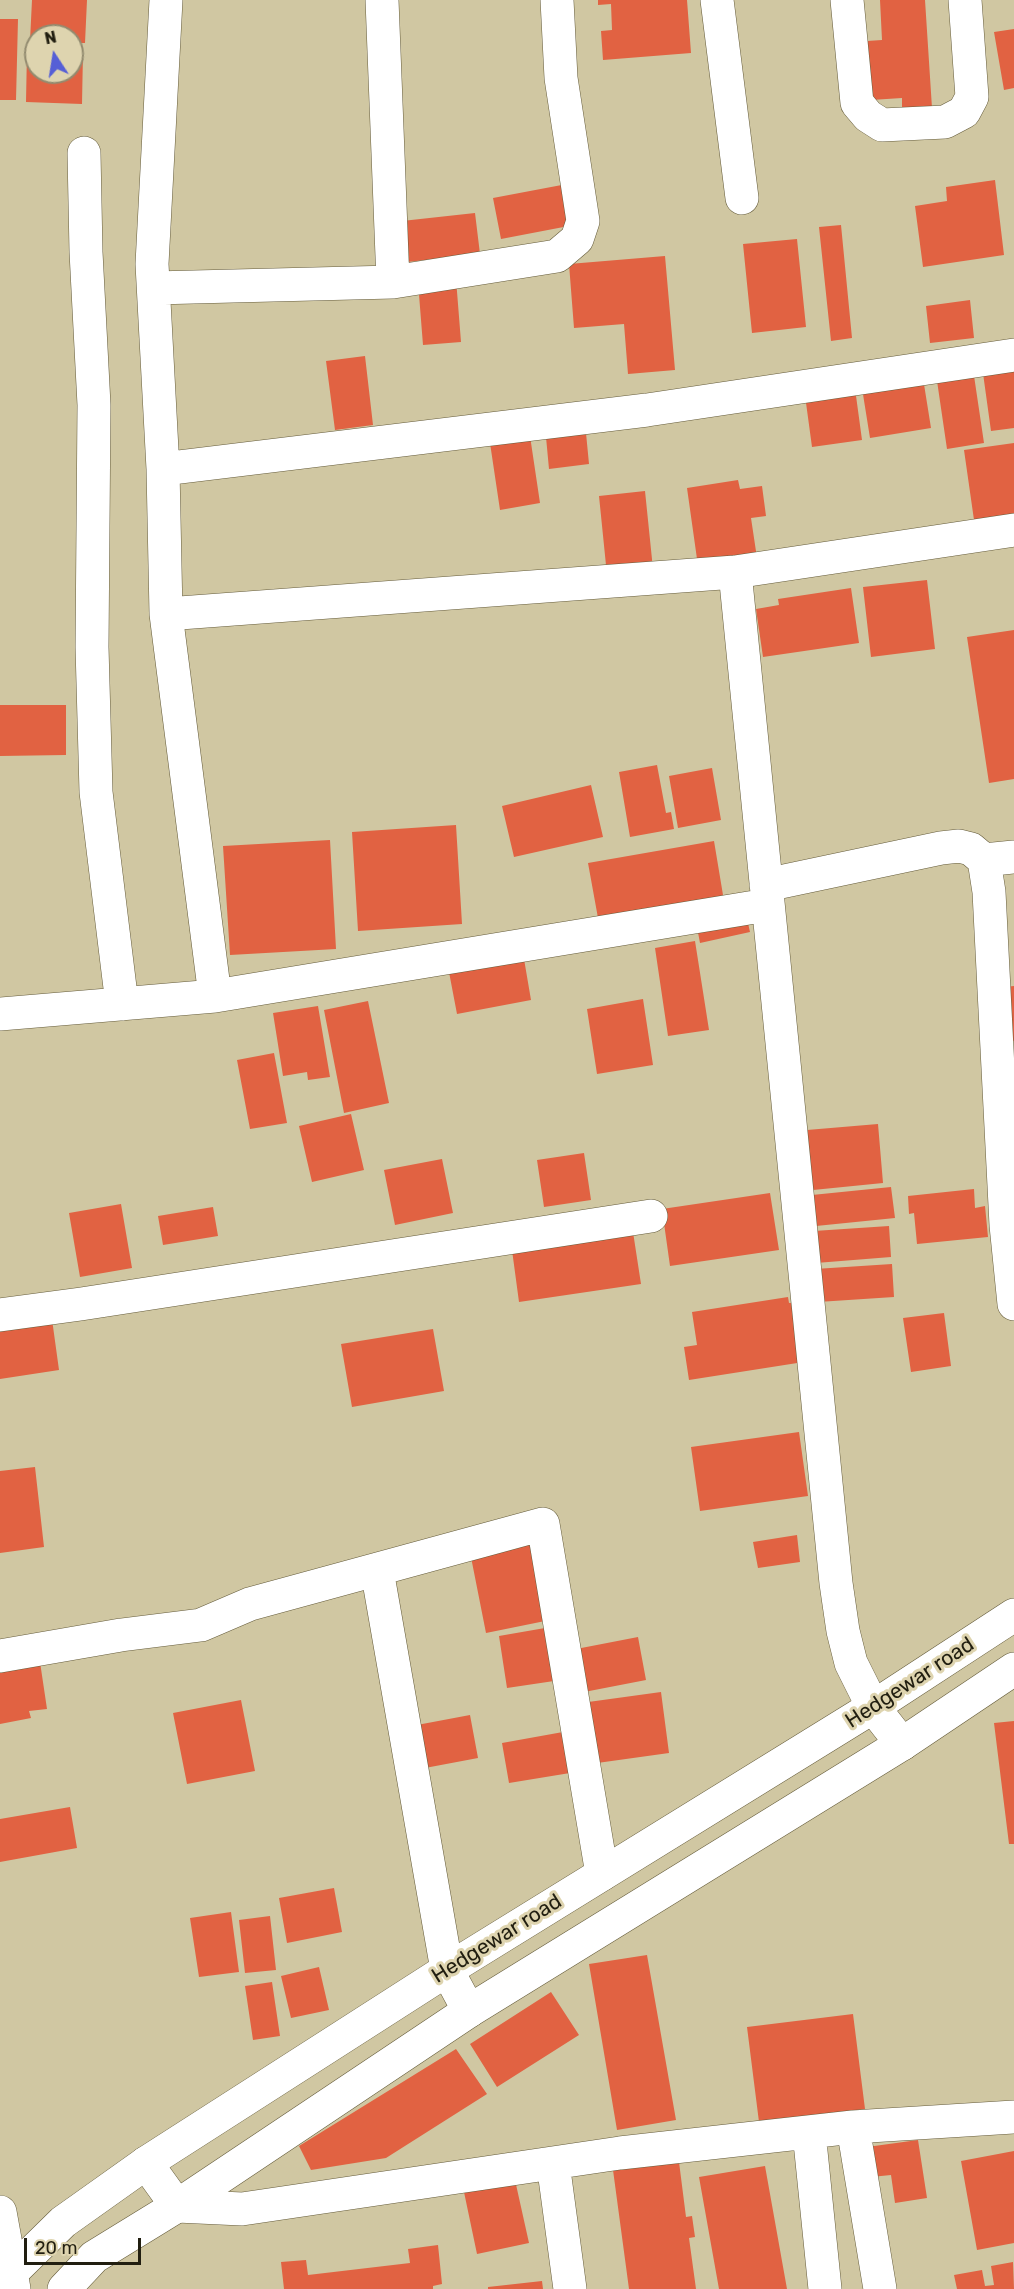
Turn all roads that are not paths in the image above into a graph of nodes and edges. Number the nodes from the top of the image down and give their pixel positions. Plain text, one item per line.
1 (166, 0) edge
2 (382, 0) edge
3 (557, 0) edge
4 (717, 0) edge
5 (847, 0) edge
6 (965, 0) edge
7 (84, 153) dead end
8 (742, 198) dead end
9 (393, 282) junction
10 (154, 288) junction
11 (1014, 355) edge
12 (163, 468) junction
13 (1014, 530) edge
14 (735, 572) junction
15 (166, 614) junction
16 (999, 858) edge
17 (767, 895) junction
18 (215, 996) junction
19 (122, 1004) junction
20 (0, 1014) edge
21 (651, 1216) dead end
22 (1014, 1304) edge
23 (0, 1315) edge
24 (377, 1570) junction
25 (1014, 1615) edge
26 (0, 1656) edge
27 (1014, 1669) edge
28 (873, 1707) junction
29 (902, 1744) junction
30 (602, 1874) junction
31 (447, 1970) junction
32 (469, 2011) junction
33 (1014, 2117) edge
34 (853, 2127) junction
35 (808, 2132) junction
36 (146, 2163) junction
37 (553, 2163) junction
38 (177, 2206) junction
39 (0, 2212) edge
40 (8, 2284) edge
41 (64, 2289) edge
42 (570, 2289) edge
43 (825, 2289) edge
44 (880, 2289) edge

1 - 10 street
2 - 9 street
3 - 9 street
4 - 8 street
5 - 6 street
7 - 19 street
9 - 10 street
10 - 12 street
11 - 12 street
12 - 15 street
13 - 14 street
14 - 15 street
14 - 17 street
15 - 18 street
16 - 17 street
16 - 22 street
17 - 18 street
17 - 28 street
18 - 19 street
19 - 20 street
21 - 23 street
24 - 26 street
24 - 30 street
24 - 31 street
25 - 28 street, Hedgewar road
27 - 29 street
28 - 29 street
28 - 30 street, Hedgewar road
29 - 32 street
30 - 31 street, Hedgewar road
31 - 32 street
31 - 36 street, Hedgewar road
32 - 38 street
33 - 34 street
34 - 35 street
34 - 44 street
35 - 37 street
35 - 43 street
36 - 38 street
36 - 40 street, Hedgewar road
37 - 38 street
37 - 42 street
38 - 41 street
39 - 40 street

